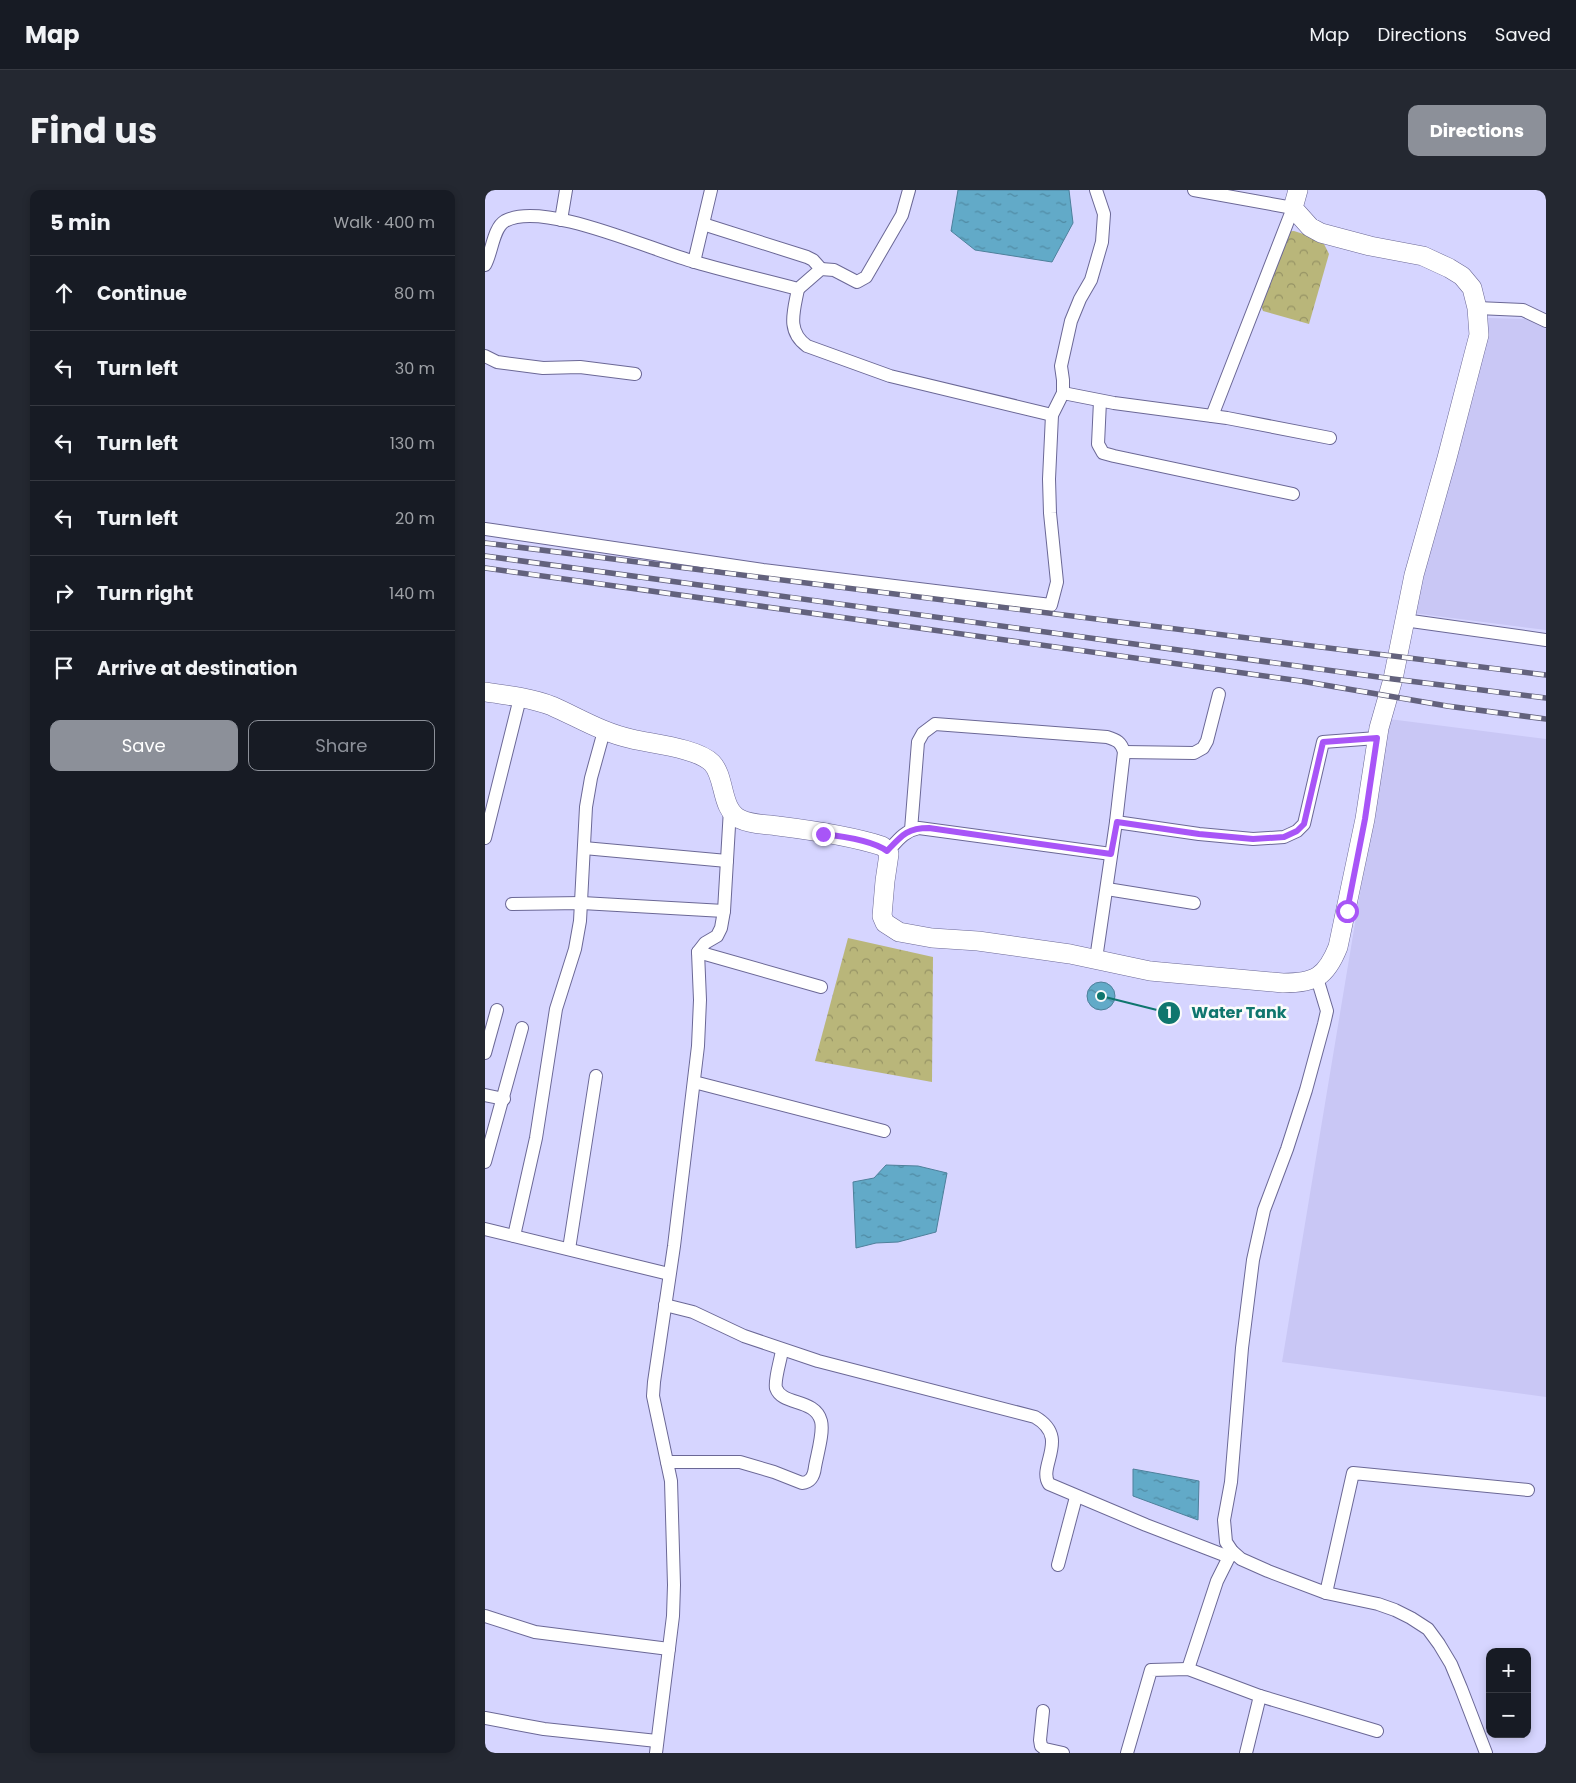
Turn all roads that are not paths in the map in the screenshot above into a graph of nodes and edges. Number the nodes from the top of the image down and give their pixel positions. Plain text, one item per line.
1 (567, 190) edge
2 (711, 190) edge
3 (909, 190) edge
4 (1096, 190) edge
5 (1194, 190) edge
6 (1298, 190) edge
7 (1293, 208) junction
8 (561, 220) junction
9 (703, 224) junction
10 (694, 262) junction
11 (485, 265) edge
12 (821, 269) junction
13 (798, 289) junction
14 (1477, 308) junction
15 (1546, 321) edge
16 (485, 356) edge
17 (635, 374) dead end
18 (1063, 393) junction
19 (1100, 401) junction
20 (1052, 415) junction
21 (1212, 416) junction
22 (1330, 438) dead end
23 (1293, 494) dead end
24 (485, 529) edge
25 (1404, 620) junction
26 (1546, 640) edge
27 (485, 692) edge
28 (1219, 694) dead end
29 (520, 698) junction
30 (604, 731) junction
31 (1377, 738) junction
32 (1124, 752) junction
33 (730, 809) junction
34 (1117, 822) junction
35 (911, 830) junction
36 (485, 838) edge
37 (584, 848) junction
38 (887, 851) junction
39 (1111, 854) junction
40 (727, 861) junction
41 (1107, 889) junction
42 (582, 903) junction
43 (513, 904) dead end
44 (1194, 904) dead end
45 (724, 911) junction
46 (698, 952) junction
47 (1096, 958) junction
48 (1317, 978) junction
49 (821, 987) dead end
50 (497, 1010) dead end
51 (523, 1028) dead end
52 (485, 1053) edge
53 (596, 1076) dead end
54 (694, 1082) junction
55 (485, 1095) edge
56 (503, 1099) junction
57 (885, 1131) dead end
58 (485, 1162) edge
59 (485, 1229) edge
60 (514, 1236) junction
61 (569, 1249) junction
62 (669, 1274) junction
63 (665, 1305) junction
64 (782, 1350) junction
65 (667, 1462) junction
66 (1528, 1490) dead end
67 (1077, 1497) junction
68 (1231, 1554) junction
69 (1058, 1565) dead end
70 (1326, 1593) junction
71 (485, 1616) edge
72 (669, 1649) junction
73 (1188, 1669) junction
74 (1260, 1696) junction
75 (1043, 1711) dead end
76 (485, 1718) edge
77 (1377, 1731) dead end
78 (657, 1747) edge
79 (1063, 1753) edge
80 (1127, 1753) edge
81 (1246, 1753) edge
82 (1486, 1753) edge

1 - 8 street
2 - 9 street
3 - 12 street
4 - 18 street
5 - 7 street
6 - 7 street
7 - 14 street
7 - 21 street
8 - 10 street
8 - 11 street
9 - 10 street
9 - 12 street
10 - 13 street
12 - 13 street
13 - 20 street
14 - 15 street
14 - 25 street
16 - 17 street
18 - 19 street
18 - 20 street
19 - 21 street
19 - 23 street
20 - 24 street
21 - 22 street
25 - 26 street
25 - 31 street
27 - 29 street
28 - 32 street
29 - 30 street
29 - 36 street
30 - 33 street
30 - 37 street
31 - 34 street
31 - 48 street
32 - 34 street
32 - 35 street
33 - 38 street
33 - 40 street
34 - 39 street
35 - 38 street
35 - 39 street
37 - 40 street
37 - 42 street
38 - 47 street
39 - 41 street
40 - 45 street
41 - 44 street
41 - 47 street
42 - 43 street
42 - 45 street
42 - 60 street
45 - 46 street
46 - 49 street
46 - 54 street
47 - 48 street
48 - 68 street
50 - 52 street
51 - 56 street
53 - 61 street
54 - 57 street
54 - 62 street
55 - 56 street
56 - 58 street
59 - 60 street
60 - 61 street
61 - 62 street
62 - 63 street
63 - 64 street
63 - 65 street
64 - 65 street
64 - 67 street
65 - 72 street
66 - 70 street
67 - 68 street
67 - 69 street
68 - 70 street
68 - 73 street
70 - 82 street
71 - 72 street
72 - 78 street
73 - 74 street
73 - 80 street
74 - 77 street
74 - 81 street
75 - 79 street
76 - 78 street

